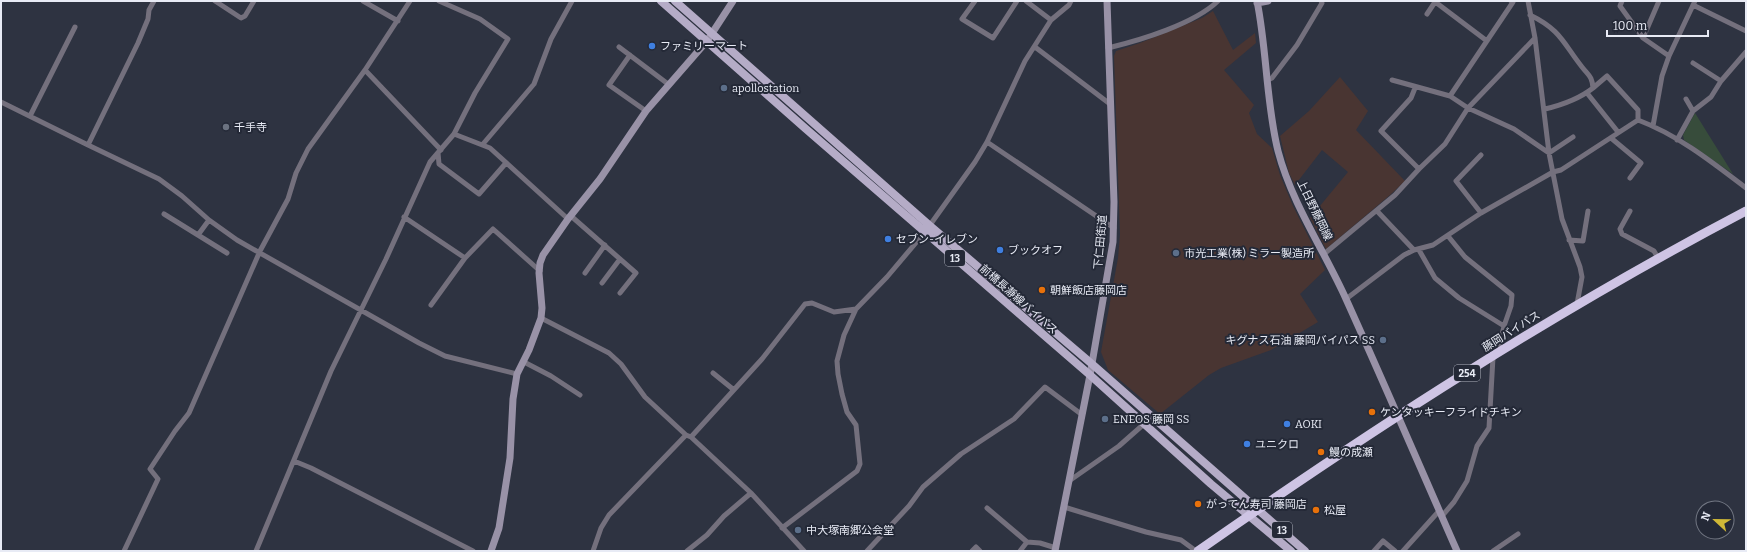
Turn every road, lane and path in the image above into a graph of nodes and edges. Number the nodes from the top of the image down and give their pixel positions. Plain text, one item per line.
1 (154, 1) edge
2 (215, 1) edge
3 (254, 1) edge
4 (363, 1) edge
5 (410, 1) edge
6 (439, 1) edge
7 (572, 1) edge
8 (661, 1) edge
9 (675, 1) edge
10 (733, 1) edge
11 (975, 1) edge
12 (1017, 1) edge
13 (1026, 1) edge
14 (1071, 1) edge
15 (1107, 1) edge
16 (1218, 1) edge
17 (1268, 1) edge
18 (1321, 1) edge
19 (1434, 1) edge
20 (1511, 1) edge
21 (1528, 1) edge
22 (1622, 1) edge
23 (1659, 1) edge
24 (1257, 2) edge
25 (1694, 3) edge
26 (1427, 14) dead end
27 (1530, 15) junction
28 (1051, 20) junction
29 (398, 21) junction
30 (75, 27) dead end
31 (1746, 31) edge
32 (712, 33) junction
33 (1535, 38) junction
34 (1643, 38) junction
35 (707, 41) junction
36 (1487, 41) junction
37 (619, 47) dead end
38 (1035, 47) junction
39 (1108, 48) junction
40 (1746, 52) edge
41 (630, 56) junction
42 (1670, 56) junction
43 (1693, 63) dead end
44 (364, 70) junction
45 (1268, 80) junction
46 (1392, 80) dead end
47 (1721, 81) junction
48 (668, 84) junction
49 (1415, 88) junction
50 (1593, 88) junction
51 (1588, 93) junction
52 (1450, 96) junction
53 (1686, 99) dead end
54 (1, 102) edge
55 (1110, 104) junction
56 (1468, 108) junction
57 (1545, 109) junction
58 (646, 111) junction
59 (1693, 111) junction
60 (30, 116) junction
61 (1638, 120) junction
62 (1653, 126) junction
63 (1618, 132) junction
64 (454, 134) junction
65 (1573, 137) dead end
66 (1611, 138) junction
67 (1677, 140) junction
68 (987, 142) junction
69 (483, 144) junction
70 (88, 146) junction
71 (440, 152) junction
72 (1549, 153) junction
73 (1481, 155) dead end
74 (506, 163) junction
75 (1419, 169) junction
76 (1553, 172) junction
77 (1630, 178) dead end
78 (1746, 188) edge
79 (1377, 211) junction
80 (1588, 211) dead end
81 (1630, 211) dead end
82 (1746, 211) edge
83 (1481, 213) junction
84 (164, 214) dead end
85 (404, 217) junction
86 (569, 218) junction
87 (209, 220) junction
88 (927, 228) junction
89 (1114, 228) junction
90 (198, 235) junction
91 (1448, 236) junction
92 (1569, 240) junction
93 (605, 245) junction
94 (1416, 250) junction
95 (260, 251) junction
96 (227, 253) dead end
97 (1324, 254) junction
98 (465, 258) junction
99 (1658, 258) junction
100 (620, 259) junction
101 (540, 271) junction
102 (585, 273) dead end
103 (602, 283) dead end
104 (620, 293) dead end
105 (1346, 299) junction
106 (1577, 304) junction
107 (432, 305) dead end
108 (856, 309) junction
109 (361, 310) junction
110 (542, 318) junction
111 (1504, 326) junction
112 (1495, 355) junction
113 (524, 362) junction
114 (1092, 364) junction
115 (713, 373) dead end
116 (517, 374) junction
117 (1090, 375) junction
118 (734, 390) junction
119 (580, 395) dead end
120 (1081, 414) junction
121 (1399, 415) junction
122 (1144, 424) junction
123 (688, 436) junction
124 (294, 461) junction
125 (1069, 481) junction
126 (751, 493) junction
127 (1064, 507) junction
128 (987, 508) dead end
129 (1258, 509) junction
130 (1441, 513) junction
131 (1248, 516) junction
132 (782, 528) junction
133 (1518, 534) dead end
134 (1027, 542) junction
135 (1055, 550) edge
136 (124, 551) edge
137 (256, 551) edge
138 (473, 551) edge
139 (490, 551) edge
140 (593, 551) edge
141 (687, 551) edge
142 (804, 551) edge
143 (867, 551) edge
144 (972, 551) edge
145 (980, 551) edge
146 (1020, 551) edge
147 (1197, 551) edge
148 (1291, 551) edge
149 (1305, 551) edge
150 (1374, 551) edge
151 (1395, 551) edge
152 (1403, 551) edge
153 (1457, 551) edge
154 (1493, 551) edge

1 - 70 street
2 - 3 street
4 - 29 street
5 - 29 street
6 - 64 street
7 - 69 street
8 - 35 main road, 前橋長瀞線バイパス / 13
9 - 32 main road, 前橋長瀞線バイパス / 13
10 - 32 street
11 - 12 street
13 - 28 street
14 - 28 street
15 - 39 street, 下仁田街道
16 - 39 street
17 - 24 street
18 - 45 street
19 - 26 street
19 - 36 street
20 - 36 street
21 - 27 street
22 - 34 street
23 - 34 street
24 - 45 street, 上日野藤岡線
25 - 31 street
25 - 42 street
27 - 33 street
27 - 50 street
28 - 38 street
29 - 44 street
30 - 60 street
32 - 35 street
32 - 88 main road, 前橋長瀞線バイパス / 13
33 - 56 street
33 - 57 street
34 - 42 street
35 - 48 street
35 - 88 main road, 前橋長瀞線バイパス / 13
36 - 52 street
37 - 41 street
38 - 55 street
38 - 68 street
39 - 55 street, 下仁田街道
40 - 47 street
41 - 48 street
41 - 58 street
42 - 62 street
43 - 47 street
44 - 71 street
44 - 95 street
45 - 97 street, 上日野藤岡線
46 - 49 street
47 - 59 street
48 - 58 street
49 - 52 street
49 - 75 street
50 - 51 street
50 - 61 street
51 - 57 street
51 - 63 street
52 - 56 street
53 - 59 street
54 - 60 street
55 - 89 street, 下仁田街道
56 - 72 street
56 - 75 street
57 - 72 street
58 - 86 street
59 - 67 street
60 - 70 street
61 - 62 street
61 - 63 street
62 - 67 street
63 - 66 street
64 - 69 street
64 - 71 street
65 - 72 street
66 - 76 street
66 - 77 street
67 - 78 street
68 - 88 street
68 - 89 street
69 - 74 street
70 - 87 street
71 - 74 street
71 - 85 street
72 - 76 street
73 - 83 street
74 - 86 street
75 - 79 street
76 - 83 street
76 - 92 street
79 - 94 street
79 - 97 street
80 - 92 street
81 - 99 street
82 - 99 highway, 藤岡バイパス / 254
83 - 91 street
84 - 90 street
85 - 98 street
85 - 109 street
86 - 93 street
86 - 101 street
87 - 90 street
87 - 95 street
88 - 108 street
88 - 114 main road, 前橋長瀞線バイパス / 13
88 - 117 main road, 前橋長瀞線バイパス / 13
89 - 114 street, 下仁田街道
90 - 96 street
91 - 94 street
91 - 111 street
92 - 106 street
93 - 100 street
93 - 102 street
94 - 105 street
94 - 111 street
95 - 109 street
95 - 136 street
97 - 105 street, 上日野藤岡線
98 - 101 street
98 - 107 street
99 - 106 highway, 藤岡バイパス / 254
100 - 103 street
100 - 104 street
101 - 110 street
105 - 121 street, 上日野藤岡線
106 - 112 highway, 藤岡バイパス / 254
108 - 118 street
108 - 132 street
109 - 116 street
109 - 124 street
110 - 113 street
110 - 123 street
111 - 112 street
112 - 121 highway, 藤岡バイパス / 254
112 - 130 street
113 - 116 street
113 - 119 street
114 - 117 street, 下仁田街道
114 - 129 main road, 前橋長瀞線バイパス / 13
115 - 118 street
116 - 139 street
117 - 120 street, 下仁田街道
117 - 122 main road, 前橋長瀞線バイパス / 13
118 - 123 street
120 - 125 street, 下仁田街道
120 - 143 street
121 - 129 highway, 藤岡バイパス / 254
121 - 130 street, 上日野藤岡線
122 - 125 street
122 - 131 main road, 前橋長瀞線バイパス / 13
123 - 126 street
123 - 140 street
124 - 137 street
124 - 138 street
125 - 127 street, 下仁田街道
126 - 132 street
126 - 141 street
127 - 135 street, 下仁田街道
127 - 147 street
128 - 134 street
129 - 131 highway, 藤岡バイパス / 254
129 - 149 main road, 前橋長瀞線バイパス / 13
130 - 152 street
130 - 153 street, 上日野藤岡線
131 - 147 highway, 藤岡バイパス / 254
131 - 148 main road, 前橋長瀞線バイパス / 13
132 - 142 street
133 - 154 street
134 - 135 street
134 - 146 street
144 - 145 street
150 - 151 street

